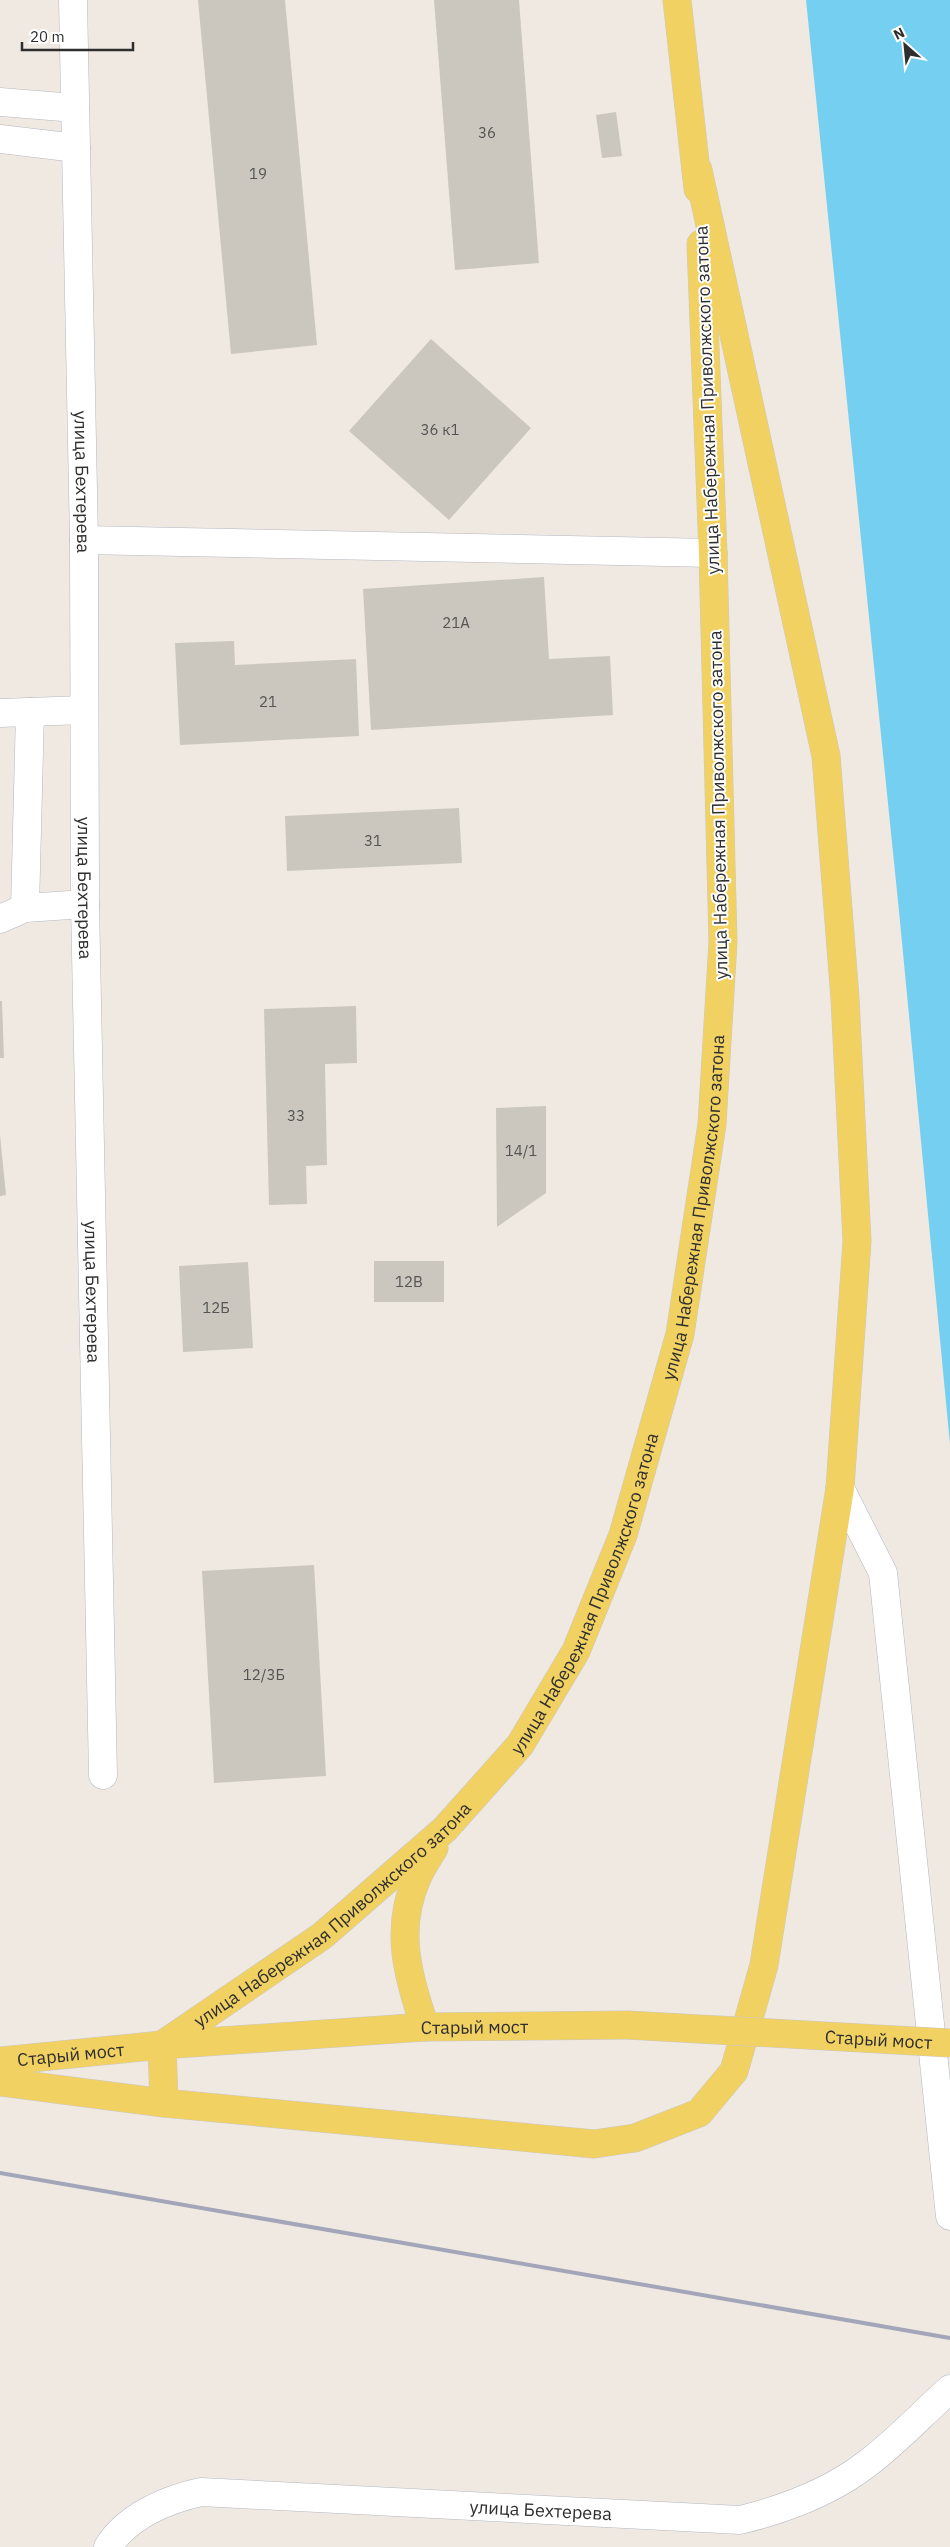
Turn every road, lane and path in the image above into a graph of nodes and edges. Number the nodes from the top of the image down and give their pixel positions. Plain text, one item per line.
1 (73, 0) edge
2 (676, 0) edge
3 (0, 102) edge
4 (75, 108) junction
5 (0, 138) edge
6 (76, 148) junction
7 (698, 170) junction
8 (84, 540) junction
9 (713, 553) junction
10 (84, 710) junction
11 (30, 712) junction
12 (0, 713) edge
13 (85, 904) junction
14 (25, 908) junction
15 (0, 918) edge
16 (840, 1488) junction
17 (103, 1775) dead end
18 (445, 1829) junction
19 (424, 2027) junction
20 (950, 2043) edge
21 (162, 2045) junction
22 (0, 2061) edge
23 (0, 2082) edge
24 (164, 2103) junction
25 (950, 2216) edge
26 (950, 2388) edge
27 (108, 2547) edge

1 - 4 street, улица Бехтерева
2 - 7 main road, улица Набережная Приволжского затона
3 - 4 street
4 - 6 street, улица Бехтерева
5 - 6 street
6 - 8 street, улица Бехтерева
7 - 9 main road, улица Набережная Приволжского затона
7 - 16 main road, улица Набережная Приволжского затона
8 - 9 street
8 - 10 street, улица Бехтерева
9 - 18 main road, улица Набережная Приволжского затона
10 - 11 street
10 - 13 street, улица Бехтерева
11 - 12 street
11 - 14 street
13 - 14 street
13 - 17 street, улица Бехтерева
14 - 15 street
16 - 24 main road, улица Набережная Приволжского затона
16 - 25 street
18 - 19 main road
18 - 21 main road, улица Набережная Приволжского затона
19 - 20 main road, Старый мост, bridge
19 - 21 main road, Старый мост
21 - 22 main road, Старый мост
21 - 24 main road
23 - 24 main road, улица Набережная Приволжского затона
26 - 27 street, улица Бехтерева

